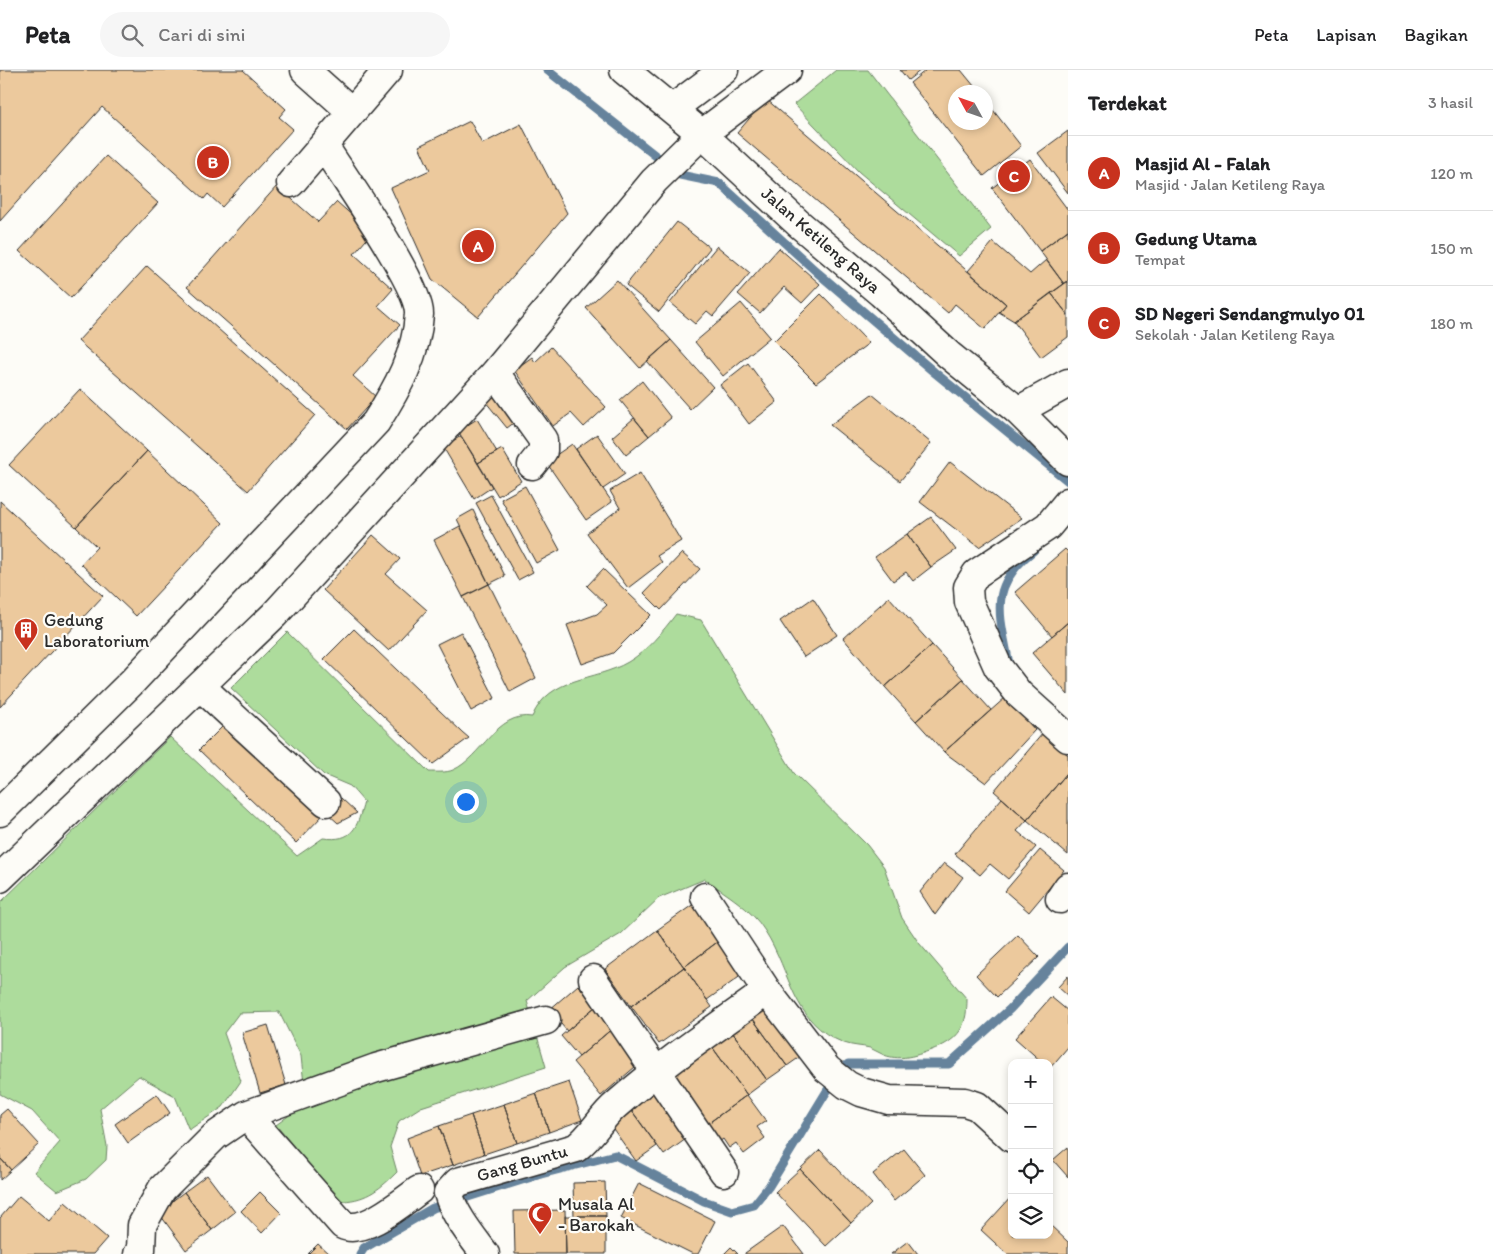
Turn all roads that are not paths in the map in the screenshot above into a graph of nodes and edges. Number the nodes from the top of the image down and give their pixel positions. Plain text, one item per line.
1 (305, 70) edge
2 (624, 70) edge
3 (724, 70) edge
4 (787, 70) edge
5 (385, 71) edge
6 (672, 109) junction
7 (352, 112) junction
8 (694, 141) junction
9 (324, 146) junction
10 (291, 183) dead end
11 (495, 373) junction
12 (1068, 382) edge
13 (1018, 411) junction
14 (1068, 461) edge
15 (532, 465) dead end
16 (1068, 502) edge
17 (200, 686) junction
18 (1068, 738) edge
19 (326, 802) dead end
20 (0, 812) edge
21 (0, 878) edge
22 (705, 897) dead end
23 (593, 979) dead end
24 (767, 991) junction
25 (546, 1020) dead end
26 (656, 1071) junction
27 (246, 1116) junction
28 (1008, 1134) edge
29 (724, 1172) dead end
30 (419, 1190) dead end
31 (138, 1254) edge
32 (485, 1254) edge

1 - 7 street
2 - 6 street, Jalan Ketileng Raya
3 - 6 street
4 - 8 street
5 - 7 street
6 - 8 street, Jalan Ketileng Raya
7 - 9 street
8 - 11 street
8 - 13 street, Jalan Ketileng Raya
9 - 10 street
9 - 20 street
11 - 15 street
11 - 17 street
12 - 13 street
13 - 14 street, Jalan Ketileng Raya
16 - 18 street
17 - 19 street
17 - 21 street
22 - 24 street
23 - 26 street
24 - 26 street, Gang Buntu
24 - 28 street
25 - 27 street
26 - 29 street
26 - 32 street, Gang Buntu
27 - 30 street
27 - 31 street

